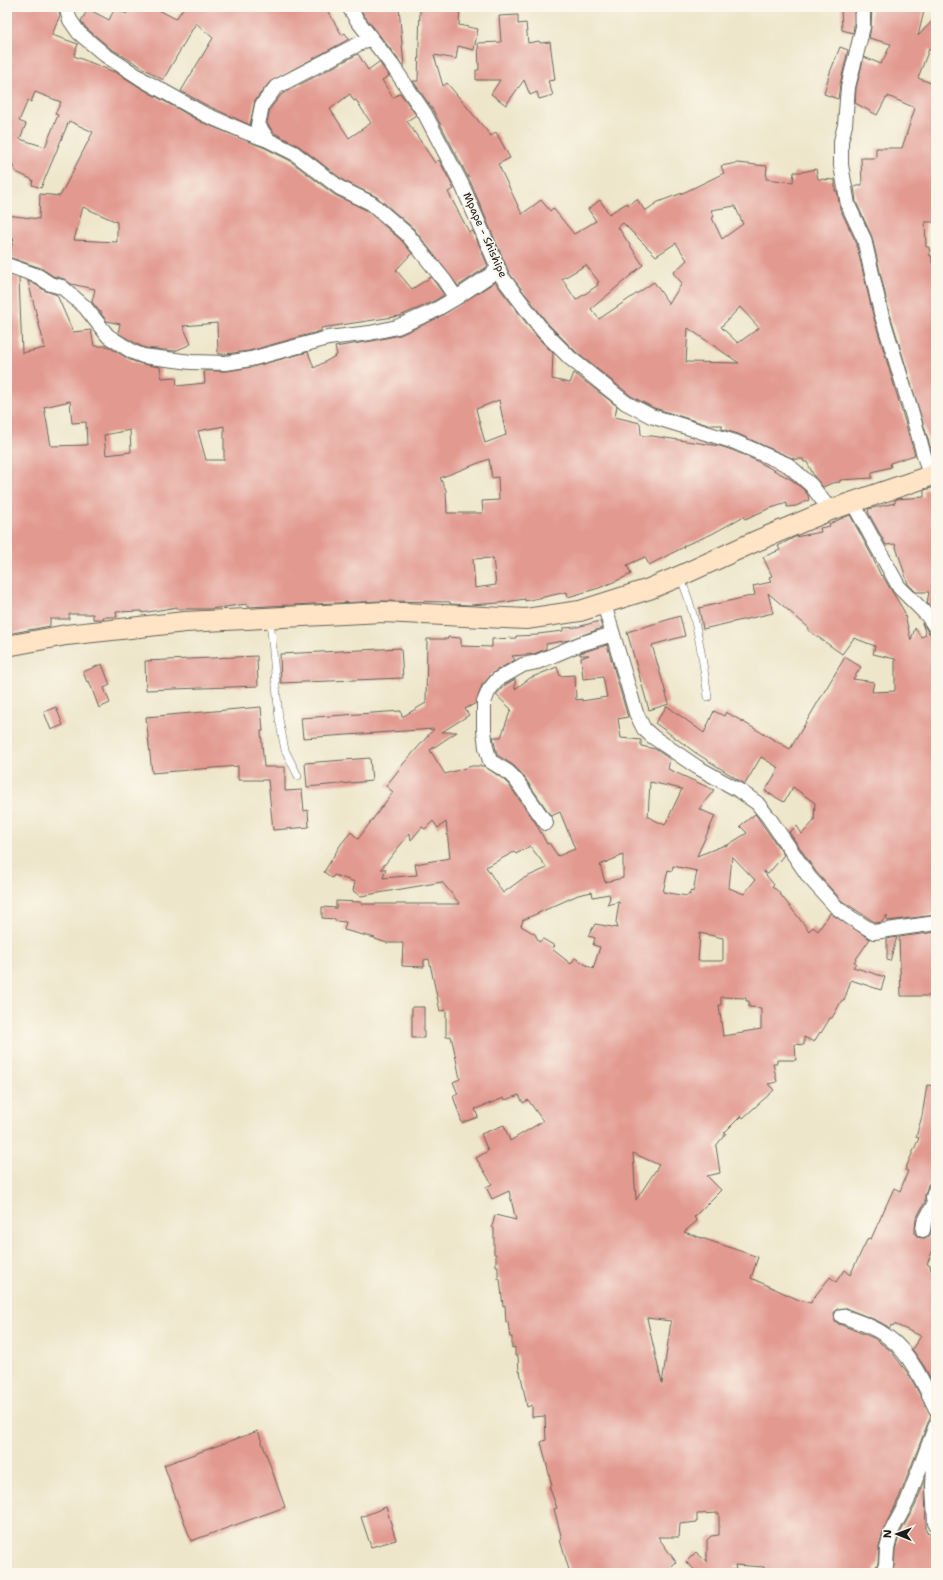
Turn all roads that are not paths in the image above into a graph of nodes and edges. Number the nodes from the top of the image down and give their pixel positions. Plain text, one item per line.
1 (66, 7) edge
2 (349, 7) edge
3 (863, 7) edge
4 (370, 38) junction
5 (268, 140) junction
6 (7, 265) edge
7 (498, 269) junction
8 (456, 298) junction
9 (933, 475) edge
10 (853, 503) junction
11 (830, 510) junction
12 (680, 576) junction
13 (604, 604) junction
14 (270, 618) junction
15 (936, 628) edge
16 (613, 634) junction
17 (7, 646) edge
18 (708, 697) dead end
19 (298, 776) dead end
20 (546, 822) dead end
21 (936, 923) edge
22 (936, 1188) edge
23 (923, 1230) dead end
24 (842, 1316) dead end
25 (936, 1409) edge
26 (936, 1423) edge
27 (935, 1523) edge
28 (881, 1573) edge

1 - 5 street
2 - 4 street, Mpape - Shishipe
3 - 9 street
4 - 5 street
4 - 7 street, Mpape - Shishipe
5 - 8 street
6 - 8 street
7 - 8 street
7 - 11 street, Mpape - Shishipe
9 - 10 street
10 - 11 street
10 - 15 street
11 - 12 street
12 - 13 street
12 - 18 lane
13 - 14 street
13 - 16 street
14 - 17 street
14 - 19 lane
16 - 20 street
16 - 21 street
22 - 23 street
24 - 25 street
26 - 27 street
26 - 28 street

